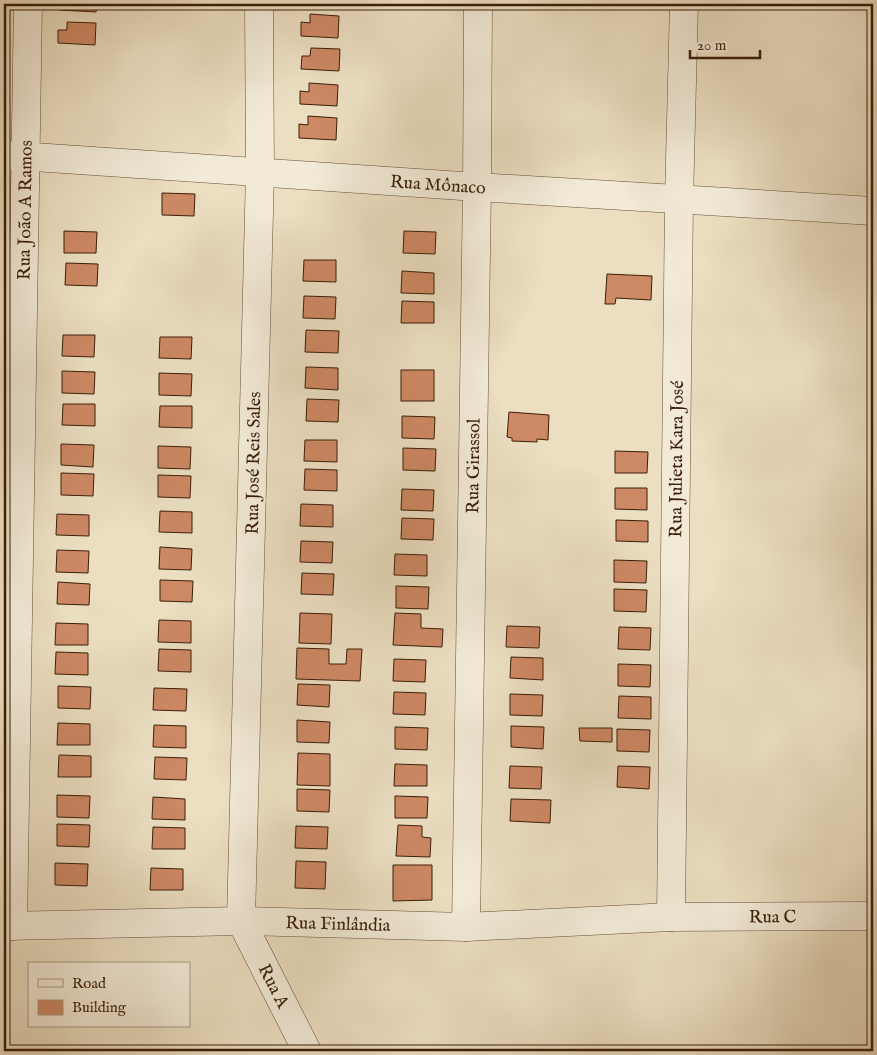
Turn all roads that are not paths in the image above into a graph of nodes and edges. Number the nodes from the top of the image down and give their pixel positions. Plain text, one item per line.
1 (28, 4) edge
2 (258, 4) edge
3 (478, 4) edge
4 (684, 4) edge
5 (16, 156) edge
6 (260, 172) junction
7 (477, 187) junction
8 (679, 200) junction
9 (873, 211) edge
10 (671, 916) junction
11 (873, 916) edge
12 (241, 921) junction
13 (8, 926) edge
14 (466, 927) junction
15 (307, 1051) edge

1 - 5 street, Rua João A Ramos
2 - 6 street, Rua José Reis Sales
3 - 7 street, Rua Girassol
4 - 8 street, Rua Julieta Kara José
5 - 6 street, Rua Mônaco
5 - 13 street, Rua João A Ramos
6 - 7 street, Rua Mônaco
6 - 12 street, Rua José Reis Sales
7 - 8 street, Rua Mônaco
7 - 14 street, Rua Girassol
8 - 9 street, Rua Mônaco
8 - 10 street, Rua Julieta Kara José
10 - 11 street, Rua C
10 - 14 street, Rua Finlândia
12 - 13 street, Rua Finlândia
12 - 14 street, Rua Finlândia
12 - 15 street, Rua A

